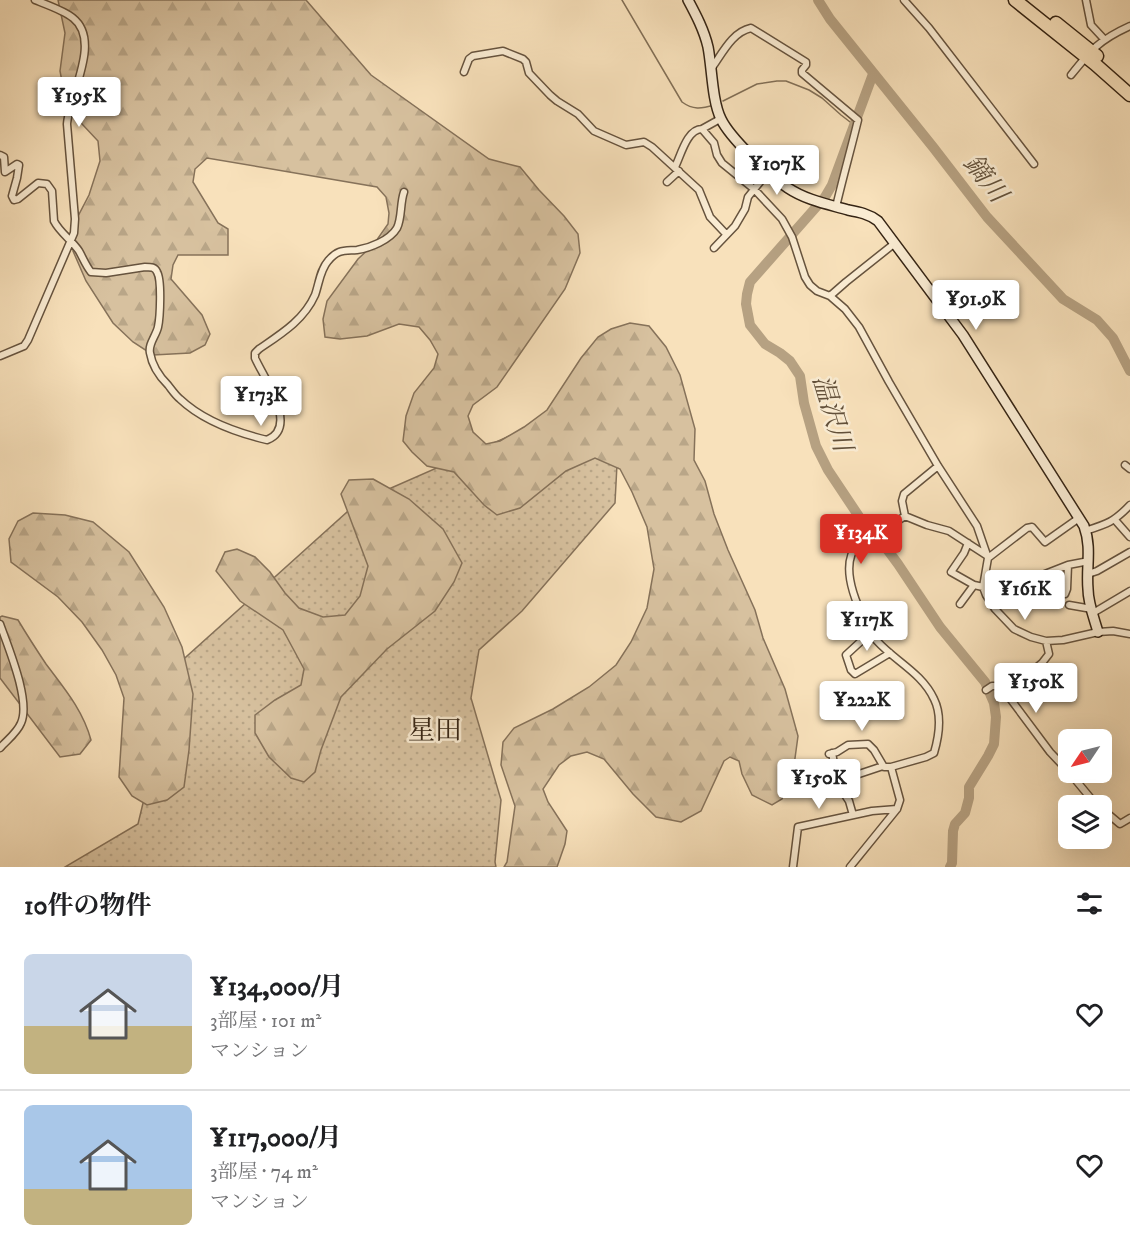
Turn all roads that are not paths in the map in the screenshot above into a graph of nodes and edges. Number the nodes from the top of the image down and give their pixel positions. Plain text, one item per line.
1 (35, 0) edge
2 (688, 0) edge
3 (904, 0) edge
4 (1015, 0) edge
5 (1027, 0) edge
6 (1086, 0) edge
7 (1130, 26) edge
8 (1104, 39) junction
9 (1088, 54) junction
10 (711, 69) junction
11 (464, 72) dead end
12 (1071, 75) dead end
13 (1130, 84) edge
14 (1130, 94) edge
15 (720, 118) junction
16 (702, 129) junction
17 (0, 155) edge
18 (1034, 164) dead end
19 (677, 169) junction
20 (768, 172) junction
21 (667, 182) dead end
22 (754, 189) junction
23 (404, 192) dead end
24 (836, 207) junction
25 (726, 234) junction
26 (70, 243) junction
27 (895, 243) junction
28 (714, 248) dead end
29 (830, 296) junction
30 (0, 356) edge
31 (938, 466) junction
32 (1130, 505) edge
33 (904, 516) junction
34 (1079, 518) junction
35 (1115, 520) junction
36 (1085, 531) junction
37 (1130, 537) edge
38 (968, 543) junction
39 (1130, 552) edge
40 (988, 558) junction
41 (1089, 561) junction
42 (1068, 565) junction
43 (1045, 574) dead end
44 (1088, 574) junction
45 (974, 585) junction
46 (983, 587) junction
47 (1130, 591) edge
48 (1065, 594) dead end
49 (960, 604) dead end
50 (1069, 605) dead end
51 (1092, 611) junction
52 (0, 624) edge
53 (871, 632) junction
54 (1098, 632) junction
55 (1130, 634) edge
56 (1046, 641) junction
57 (890, 652) junction
58 (1036, 668) dead end
59 (989, 688) dead end
60 (0, 748) edge
61 (1058, 760) edge
62 (887, 766) junction
63 (859, 774) dead end
64 (1078, 783) edge
65 (1088, 795) edge
66 (897, 809) junction
67 (854, 815) junction
68 (1112, 818) edge
69 (1130, 818) edge
70 (793, 867) edge
71 (850, 867) edge

1 - 26 street
2 - 10 street
3 - 18 street
4 - 9 highway
5 - 9 highway
6 - 8 street
7 - 8 street
8 - 9 street
9 - 12 street
9 - 13 highway
9 - 14 highway
10 - 15 street
10 - 24 street
11 - 19 street
15 - 16 street
15 - 20 street
16 - 19 street
16 - 22 street
17 - 26 street
19 - 21 street
19 - 25 street
20 - 22 street
20 - 24 street
22 - 25 street
22 - 29 street
23 - 26 street
24 - 27 street
25 - 28 street
26 - 30 street
27 - 29 street
27 - 34 street
29 - 31 street
31 - 33 street
31 - 40 street
32 - 35 street
33 - 38 street
33 - 53 street
34 - 36 street
34 - 40 street
35 - 36 street
35 - 37 street
36 - 41 street
38 - 40 street
38 - 45 street
39 - 44 street
40 - 46 street
41 - 42 street
41 - 44 street
42 - 43 street
42 - 48 street
44 - 51 street
45 - 46 street
45 - 49 street
46 - 56 street
47 - 51 street
50 - 51 street
51 - 54 street
52 - 60 street
53 - 57 street
53 - 57 street
54 - 55 street
54 - 56 street
56 - 58 street
57 - 62 street
59 - 61 street
62 - 63 street
62 - 66 street
62 - 67 street
64 - 65 street
66 - 67 street
66 - 71 street
67 - 70 street
68 - 69 street

